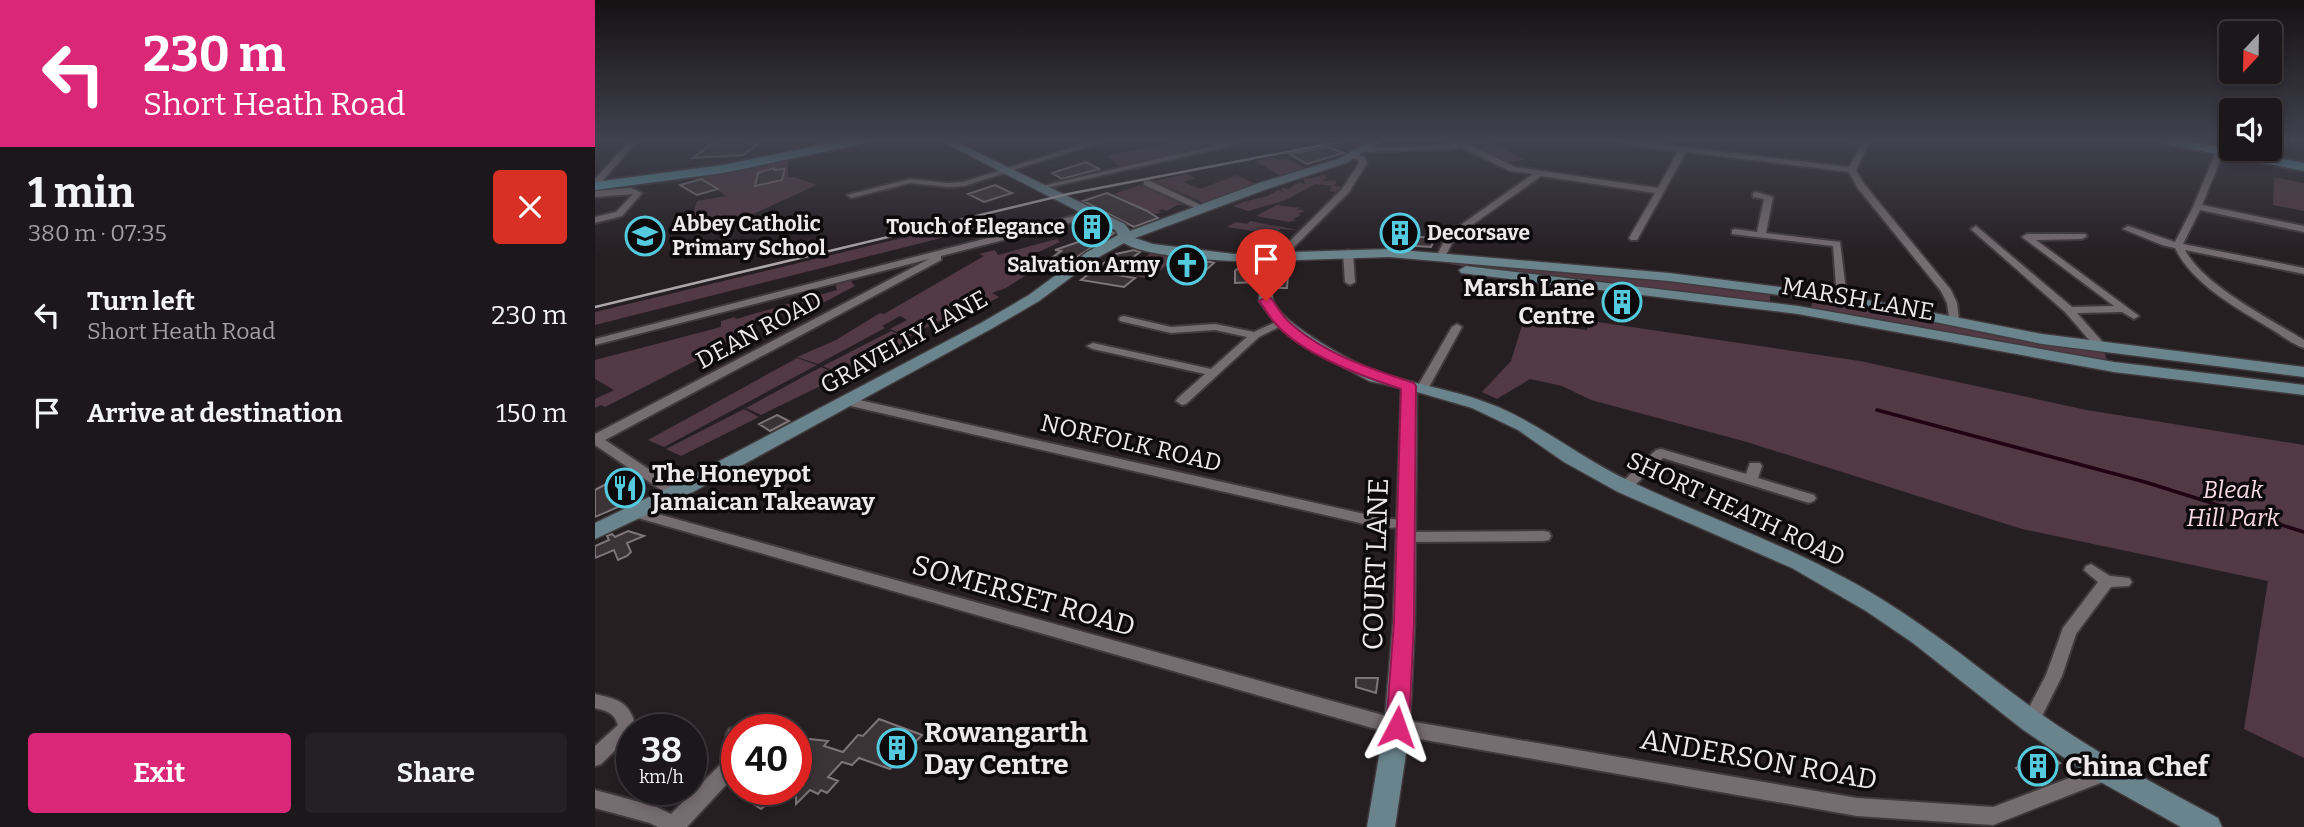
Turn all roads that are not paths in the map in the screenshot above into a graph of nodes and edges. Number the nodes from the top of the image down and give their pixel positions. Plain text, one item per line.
1 (654, 178) edge
2 (983, 178) edge
3 (1022, 178) edge
4 (1083, 178) edge
5 (1289, 178) edge
6 (1354, 178) edge
7 (1534, 178) edge
8 (1570, 178) edge
9 (1667, 178) edge
10 (1856, 178) edge
11 (2209, 178) edge
12 (1147, 183) dead end
13 (595, 185) edge
14 (1042, 187) junction
15 (1659, 191) junction
16 (595, 194) edge
17 (851, 195) dead end
18 (1756, 195) dead end
19 (2197, 207) junction
20 (1203, 208) junction
21 (1093, 214) junction
22 (595, 220) edge
23 (1975, 229) dead end
24 (2128, 229) dead end
25 (2304, 229) edge
26 (1735, 232) dead end
27 (1761, 235) junction
28 (2082, 236) dead end
29 (1125, 237) junction
30 (1635, 238) dead end
31 (2178, 245) junction
32 (1348, 253) junction
33 (936, 254) junction
34 (1405, 254) junction
35 (1285, 257) junction
36 (1441, 257) junction
37 (1260, 259) junction
38 (2304, 271) edge
39 (1350, 282) dead end
40 (1842, 299) junction
41 (2124, 309) junction
42 (2069, 310) junction
43 (2134, 316) dead end
44 (1124, 319) dead end
45 (1954, 321) junction
46 (1282, 323) junction
47 (1457, 327) dead end
48 (1255, 335) junction
49 (595, 342) edge
50 (2304, 345) edge
51 (1093, 346) dead end
52 (2101, 347) junction
53 (2304, 372) edge
54 (1215, 373) junction
55 (1415, 388) junction
56 (2304, 390) edge
57 (846, 401) junction
58 (1182, 401) dead end
59 (596, 439) edge
60 (1755, 466) dead end
61 (1751, 481) junction
62 (1625, 487) junction
63 (675, 492) junction
64 (1809, 498) dead end
65 (636, 513) junction
66 (1406, 530) junction
67 (595, 532) edge
68 (1544, 536) dead end
69 (2091, 570) dead end
70 (595, 701) edge
71 (2031, 721) junction
72 (1397, 727) junction
73 (595, 758) edge
74 (2106, 771) junction
75 (721, 777) edge
76 (595, 799) edge
77 (675, 826) edge
78 (1381, 827) edge
79 (2208, 827) edge

1 - 13 main road
2 - 17 street
3 - 14 main road, MARSH LANE
4 - 14 street
5 - 20 main road, GRAVELLY LANE
6 - 35 street
7 - 36 street
8 - 15 street
9 - 15 street
10 - 45 street
11 - 19 street
12 - 20 street
14 - 21 main road, MARSH LANE
15 - 30 street
16 - 22 street
18 - 27 street
19 - 25 street
19 - 31 street
20 - 29 main road, GRAVELLY LANE
21 - 29 main road, MARSH LANE
21 - 33 street
23 - 42 street
24 - 31 street
26 - 27 street
27 - 40 street
28 - 41 street
29 - 37 main road, MARSH LANE
29 - 57 main road, GRAVELLY LANE
31 - 38 street
31 - 50 street
32 - 34 main road, MARSH LANE
32 - 35 main road, MARSH LANE
32 - 39 street
33 - 49 street
33 - 59 street, DEAN ROAD
34 - 36 main road, MARSH LANE
34 - 56 main road, MARSH LANE
35 - 37 main road, MARSH LANE
36 - 40 main road, MARSH LANE
37 - 46 main road, SHORT HEATH ROAD
40 - 45 main road, MARSH LANE
41 - 42 street
41 - 43 street
42 - 52 street
44 - 48 street
45 - 52 main road, MARSH LANE
46 - 48 street
46 - 55 main road, SHORT HEATH ROAD
47 - 55 street
48 - 54 street
51 - 54 street
52 - 53 main road, MARSH LANE
54 - 58 street
55 - 62 main road, SHORT HEATH ROAD
55 - 66 main road, COURT LANE
57 - 63 main road, GRAVELLY LANE
57 - 66 street, NORFOLK ROAD
59 - 63 street
60 - 61 street
61 - 62 street
61 - 64 street
62 - 71 main road, SHORT HEATH ROAD
63 - 65 main road, GRAVELLY LANE
65 - 67 main road, GRAVELLY LANE
65 - 72 street, SOMERSET ROAD
66 - 68 street, NORFOLK ROAD
66 - 72 main road, COURT LANE
69 - 71 street
70 - 73 street
71 - 74 main road, SHORT HEATH ROAD
72 - 74 street, ANDERSON ROAD
72 - 78 main road, COURT LANE
74 - 79 main road, SHORT HEATH ROAD
75 - 77 street
76 - 77 street

